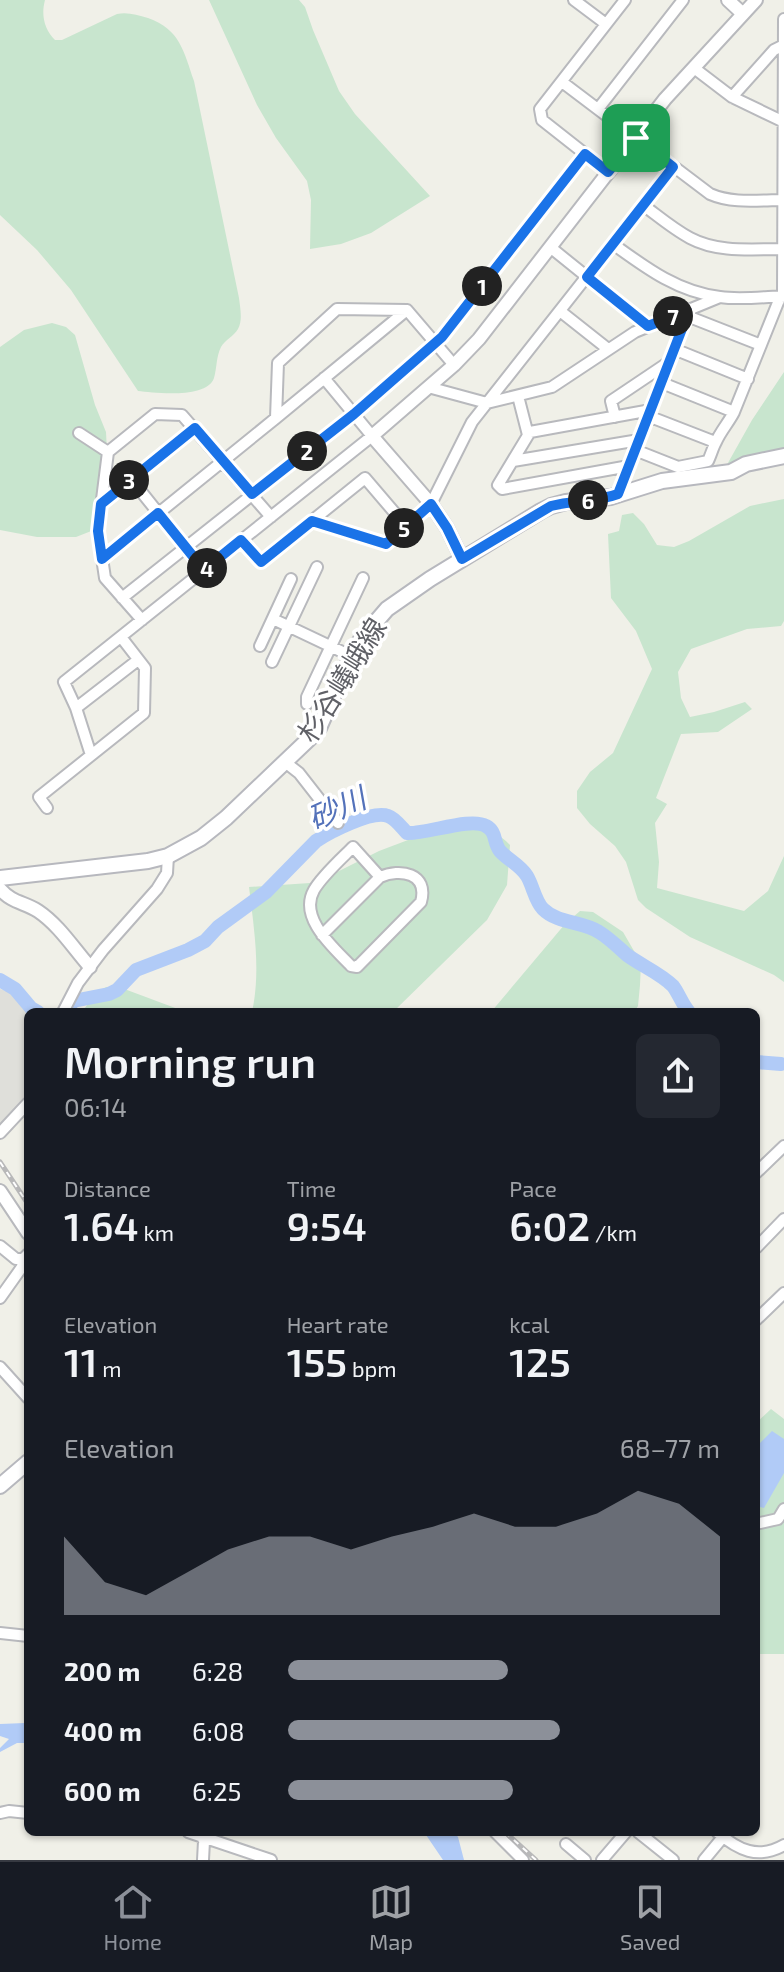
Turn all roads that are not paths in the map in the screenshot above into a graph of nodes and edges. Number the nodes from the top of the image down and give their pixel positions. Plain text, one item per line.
1 (574, 0) edge
2 (625, 0) edge
3 (683, 0) edge
4 (728, 0) edge
5 (756, 0) edge
6 (743, 14) junction
7 (784, 19) edge
8 (606, 24) junction
9 (784, 45) edge
10 (694, 68) junction
11 (562, 82) junction
12 (732, 97) junction
13 (598, 109) junction
14 (784, 122) edge
15 (636, 138) junction
16 (585, 154) junction
17 (673, 167) junction
18 (608, 172) junction
19 (783, 200) edge
20 (643, 205) junction
21 (613, 244) junction
22 (550, 247) junction
23 (783, 249) edge
24 (587, 277) junction
25 (720, 297) junction
26 (784, 297) edge
27 (407, 310) junction
28 (560, 311) junction
29 (687, 314) junction
30 (648, 326) junction
31 (434, 343) junction
32 (761, 345) junction
33 (608, 349) junction
34 (674, 349) junction
35 (670, 361) junction
36 (454, 365) junction
37 (324, 378) junction
38 (748, 379) junction
39 (662, 383) junction
40 (428, 387) junction
41 (518, 396) junction
42 (487, 403) junction
43 (734, 412) junction
44 (650, 413) junction
45 (354, 414) junction
46 (615, 417) junction
47 (276, 418) junction
48 (195, 428) junction
49 (79, 433) dead end
50 (528, 435) junction
51 (372, 436) junction
52 (715, 442) junction
53 (637, 445) junction
54 (108, 452) junction
55 (784, 456) edge
56 (222, 461) junction
57 (513, 461) junction
58 (629, 466) junction
59 (131, 479) junction
60 (252, 494) junction
61 (618, 494) junction
62 (101, 504) junction
63 (431, 504) junction
64 (158, 513) junction
65 (271, 517) junction
66 (312, 521) junction
67 (406, 526) junction
68 (241, 540) junction
69 (186, 547) junction
70 (102, 559) junction
71 (462, 559) junction
72 (317, 567) dead end
73 (204, 570) junction
74 (363, 578) dead end
75 (291, 579) dead end
76 (122, 598) junction
77 (273, 619) junction
78 (142, 620) junction
79 (289, 626) junction
80 (121, 637) junction
81 (260, 646) dead end
82 (331, 646) junction
83 (351, 656) junction
84 (138, 660) junction
85 (272, 662) dead end
86 (307, 704) dead end
87 (76, 708) junction
88 (91, 755) junction
89 (285, 762) junction
90 (47, 808) dead end
91 (338, 823) dead end
92 (168, 856) junction
93 (380, 877) junction
94 (0, 878) edge
95 (0, 889) edge
96 (322, 935) junction
97 (90, 967) junction
98 (65, 1008) edge
99 (24, 1107) edge
100 (0, 1133) edge
101 (784, 1146) edge
102 (760, 1169) edge
103 (0, 1191) edge
104 (784, 1219) edge
105 (24, 1227) edge
106 (760, 1244) edge
107 (0, 1246) edge
108 (24, 1257) edge
109 (24, 1262) edge
110 (784, 1293) edge
111 (0, 1298) edge
112 (760, 1316) edge
113 (0, 1367) edge
114 (24, 1394) edge
115 (24, 1465) edge
116 (1, 1484) edge
117 (784, 1509) edge
118 (760, 1523) edge
119 (0, 1633) edge
120 (24, 1636) edge
121 (0, 1813) edge
122 (24, 1813) edge
123 (200, 1836) edge
124 (205, 1836) edge
125 (499, 1836) edge
126 (623, 1836) edge
127 (643, 1836) edge
128 (719, 1836) edge
129 (721, 1836) edge
130 (566, 1844) dead end
131 (784, 1845) edge
132 (766, 1858) edge
133 (203, 1860) edge
134 (271, 1860) edge
135 (523, 1860) edge
136 (585, 1860) edge
137 (602, 1860) edge
138 (673, 1860) edge
139 (704, 1860) edge

1 - 8 street
2 - 8 street
3 - 13 street
4 - 6 street
5 - 6 street
6 - 10 street
7 - 9 street
8 - 11 street
9 - 12 street
9 - 14 street
10 - 12 street
10 - 15 street
11 - 13 street
11 - 16 street
12 - 14 street
13 - 15 street
14 - 19 street
15 - 17 street
15 - 18 street
16 - 18 street
16 - 31 street
17 - 19 street
17 - 20 street
18 - 22 street
19 - 23 street
20 - 21 street
20 - 23 street
21 - 24 street
21 - 25 street
22 - 24 street
22 - 36 street
23 - 26 street
24 - 28 street
24 - 30 street
25 - 26 street
25 - 29 street
26 - 32 street
27 - 31 street
27 - 37 street
27 - 47 street
28 - 33 street
28 - 42 street
29 - 30 street
29 - 32 street
29 - 34 street
30 - 33 street
31 - 36 street
31 - 45 street
32 - 38 street
33 - 41 street
34 - 35 street
34 - 38 street
35 - 39 street
35 - 46 street
36 - 40 street
37 - 45 street
37 - 47 street
38 - 43 street
39 - 43 street
39 - 44 street
40 - 42 street
40 - 51 street
41 - 42 street
41 - 50 street
42 - 63 street
43 - 52 street
44 - 46 street
44 - 52 street
44 - 53 street
45 - 51 street
45 - 60 street
46 - 50 street
47 - 56 street
48 - 54 street
48 - 56 street
48 - 59 street
49 - 54 street
50 - 57 street
51 - 63 street
51 - 65 street
52 - 53 street
53 - 57 street
53 - 58 street
54 - 62 street
55 - 61 main road, 杉谷嶬峨線
56 - 60 street
56 - 64 street
57 - 58 street
58 - 61 street
59 - 62 street
59 - 64 street
60 - 65 street
60 - 69 street
61 - 71 main road, 杉谷嶬峨線
62 - 70 street
63 - 67 street
63 - 71 street
64 - 69 street
64 - 70 street
65 - 68 street
66 - 67 street
66 - 67 street
66 - 68 street
68 - 73 street
69 - 73 street
69 - 76 street
70 - 76 street
71 - 83 main road, 杉谷嶬峨線
72 - 79 street
73 - 78 street
74 - 82 street
75 - 77 street
76 - 78 street
77 - 79 street
77 - 81 street
78 - 80 street
79 - 82 street
79 - 85 street
80 - 84 street
80 - 87 street
82 - 83 street
82 - 86 street
83 - 89 main road, 杉谷嶬峨線
84 - 87 street
84 - 88 street
87 - 88 street
88 - 90 street
89 - 91 street
89 - 92 main road, 杉谷嶬峨線
92 - 94 main road, 杉谷嶬峨線
92 - 97 street
93 - 96 street
93 - 96 street
93 - 96 street
95 - 97 street
97 - 98 street
99 - 100 street
101 - 102 street
103 - 105 street
104 - 106 street
107 - 108 street
109 - 111 street
110 - 112 street
113 - 114 street
115 - 116 main road
117 - 118 street
119 - 120 street
121 - 122 street
123 - 133 street
124 - 134 street
125 - 135 street
126 - 137 street
127 - 138 street
128 - 139 street
129 - 132 street
130 - 136 street
131 - 132 street

